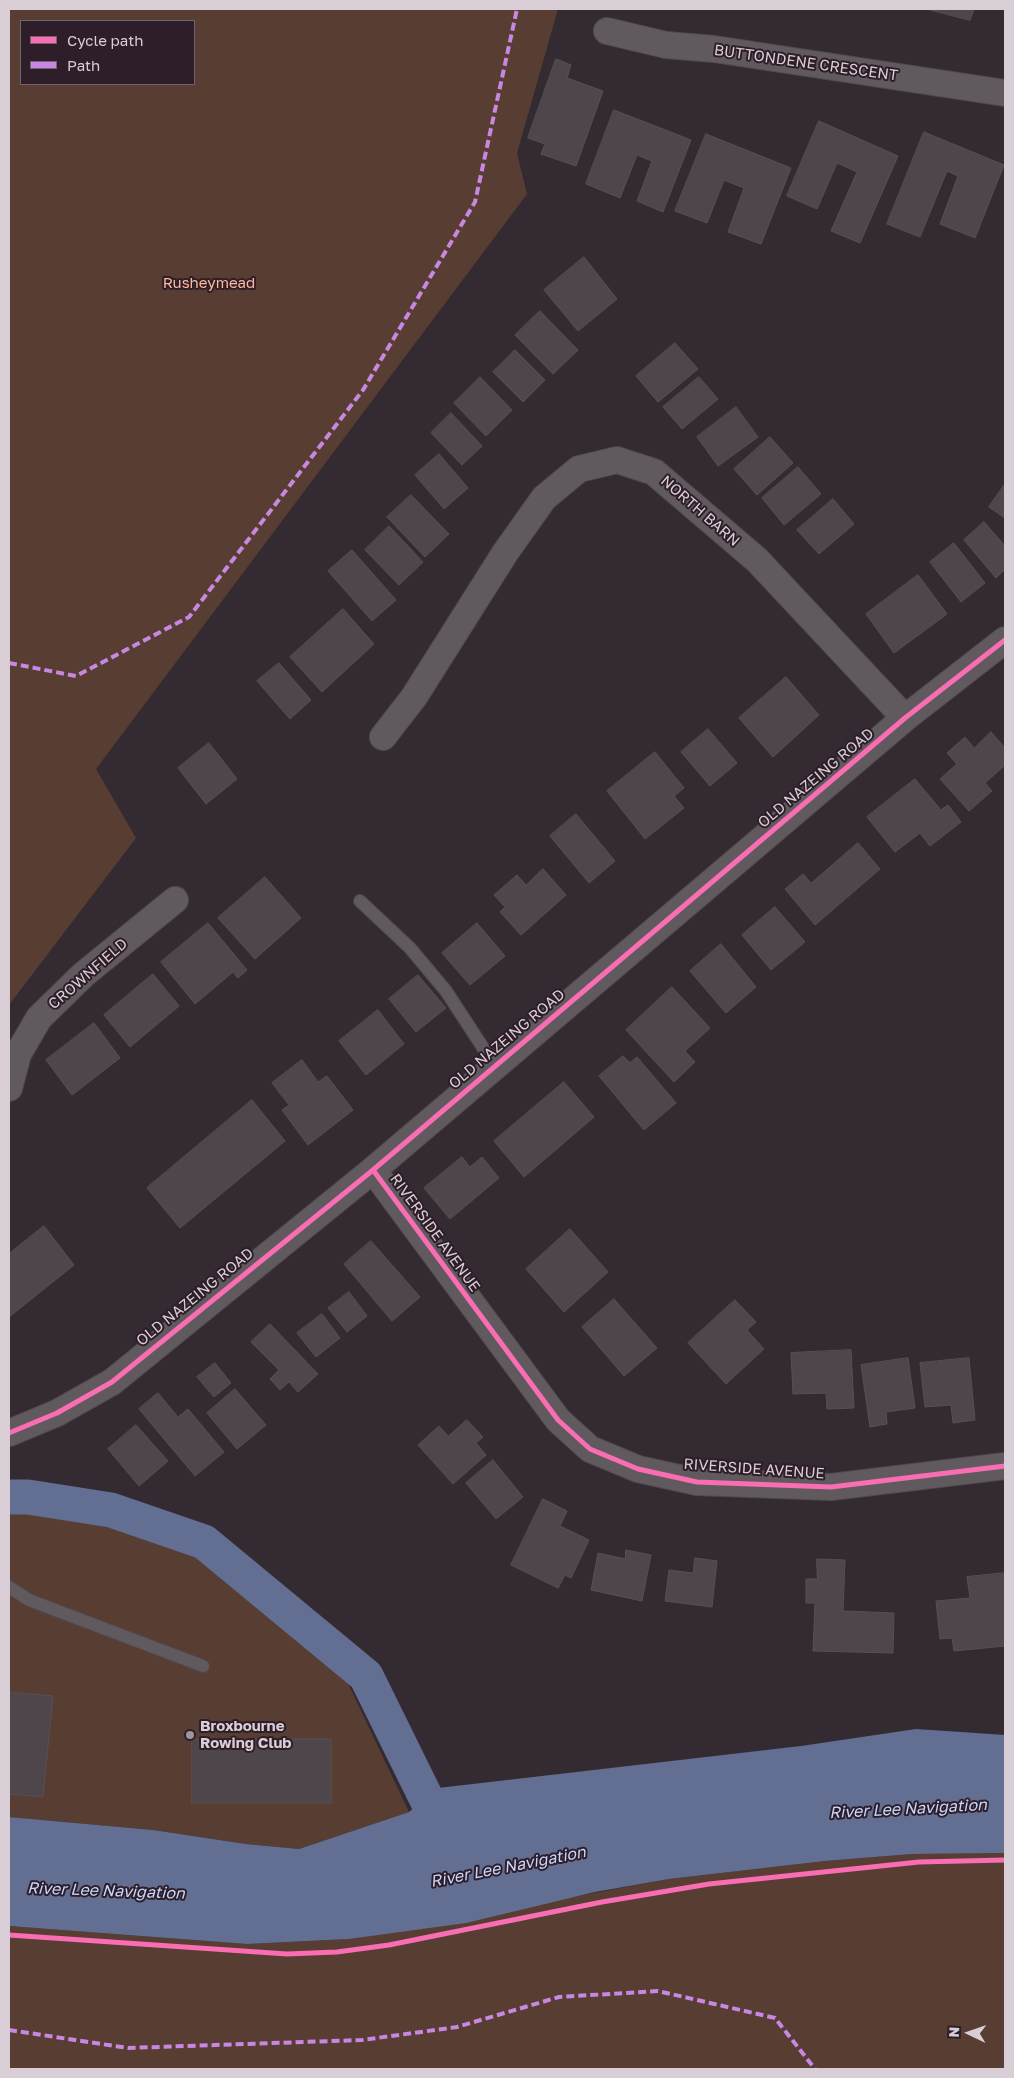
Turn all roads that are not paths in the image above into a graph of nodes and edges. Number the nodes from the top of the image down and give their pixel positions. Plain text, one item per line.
1 (607, 30) dead end
2 (1005, 93) edge
3 (1005, 640) edge
4 (905, 718) junction
5 (384, 737) dead end
6 (175, 900) dead end
7 (360, 901) dead end
8 (495, 1066) junction
9 (10, 1080) edge
10 (373, 1170) junction
11 (9, 1432) edge
12 (1005, 1466) edge
13 (9, 1587) edge
14 (204, 1666) dead end

1 - 2 street, BUTTONDENE CRESCENT
3 - 4 street, OLD NAZEING ROAD
4 - 5 street, NORTH BARN
4 - 8 street, OLD NAZEING ROAD
6 - 9 street, CROWNFIELD
7 - 8 lane
8 - 10 street, OLD NAZEING ROAD
10 - 11 street, OLD NAZEING ROAD
10 - 12 street, RIVERSIDE AVENUE
13 - 14 lane

